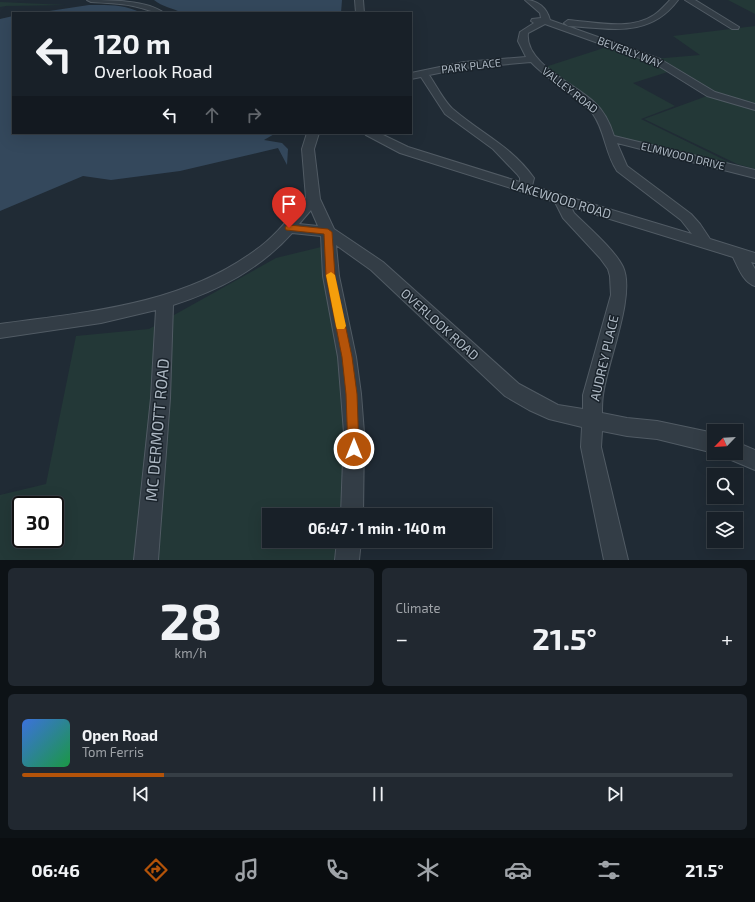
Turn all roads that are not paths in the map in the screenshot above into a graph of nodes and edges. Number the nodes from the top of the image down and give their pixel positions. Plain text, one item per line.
1 (91, 0) edge
2 (359, 0) edge
3 (674, 0) edge
4 (689, 0) edge
5 (538, 3) edge
6 (158, 12) edge
7 (360, 12) edge
8 (529, 21) dead end
9 (551, 23) junction
10 (735, 27) dead end
11 (531, 59) junction
12 (423, 73) junction
13 (412, 76) edge
14 (755, 107) edge
15 (312, 134) edge
16 (372, 134) edge
17 (610, 138) junction
18 (755, 174) edge
19 (525, 188) junction
20 (313, 199) junction
21 (561, 199) junction
22 (289, 228) junction
23 (328, 232) junction
24 (704, 242) junction
25 (739, 253) junction
26 (755, 258) edge
27 (755, 280) edge
28 (165, 301) junction
29 (0, 331) edge
30 (592, 420) junction
31 (707, 441) edge
32 (743, 455) edge
33 (755, 460) edge
34 (352, 508) edge
35 (348, 548) edge
36 (146, 560) edge
37 (347, 560) edge
38 (616, 560) edge

1 - 6 street
2 - 7 street
3 - 9 street
4 - 10 street
5 - 9 street
8 - 9 street
9 - 11 street, VALLEY ROAD
9 - 14 street, BEVERLY WAY
11 - 12 street, PARK PLACE
11 - 17 street, VALLEY ROAD
12 - 13 street, PARK PLACE
12 - 19 street
15 - 20 street
16 - 19 street, LAKEWOOD ROAD
17 - 18 street, ELMWOOD DRIVE
17 - 24 street, VALLEY ROAD
19 - 21 street, LAKEWOOD ROAD
20 - 22 street
20 - 23 street
21 - 24 street, LAKEWOOD ROAD
21 - 30 street, AUDREY PLACE
22 - 23 street, OVERLOOK ROAD
22 - 28 street
23 - 30 street, OVERLOOK ROAD
23 - 34 street
24 - 25 street, LAKEWOOD ROAD
25 - 26 street, LAKEWOOD ROAD
25 - 27 street
28 - 29 street
28 - 36 street, MC DERMOTT ROAD
30 - 31 street, OVERLOOK ROAD
30 - 38 street, AUDREY PLACE
32 - 33 street
35 - 37 street

